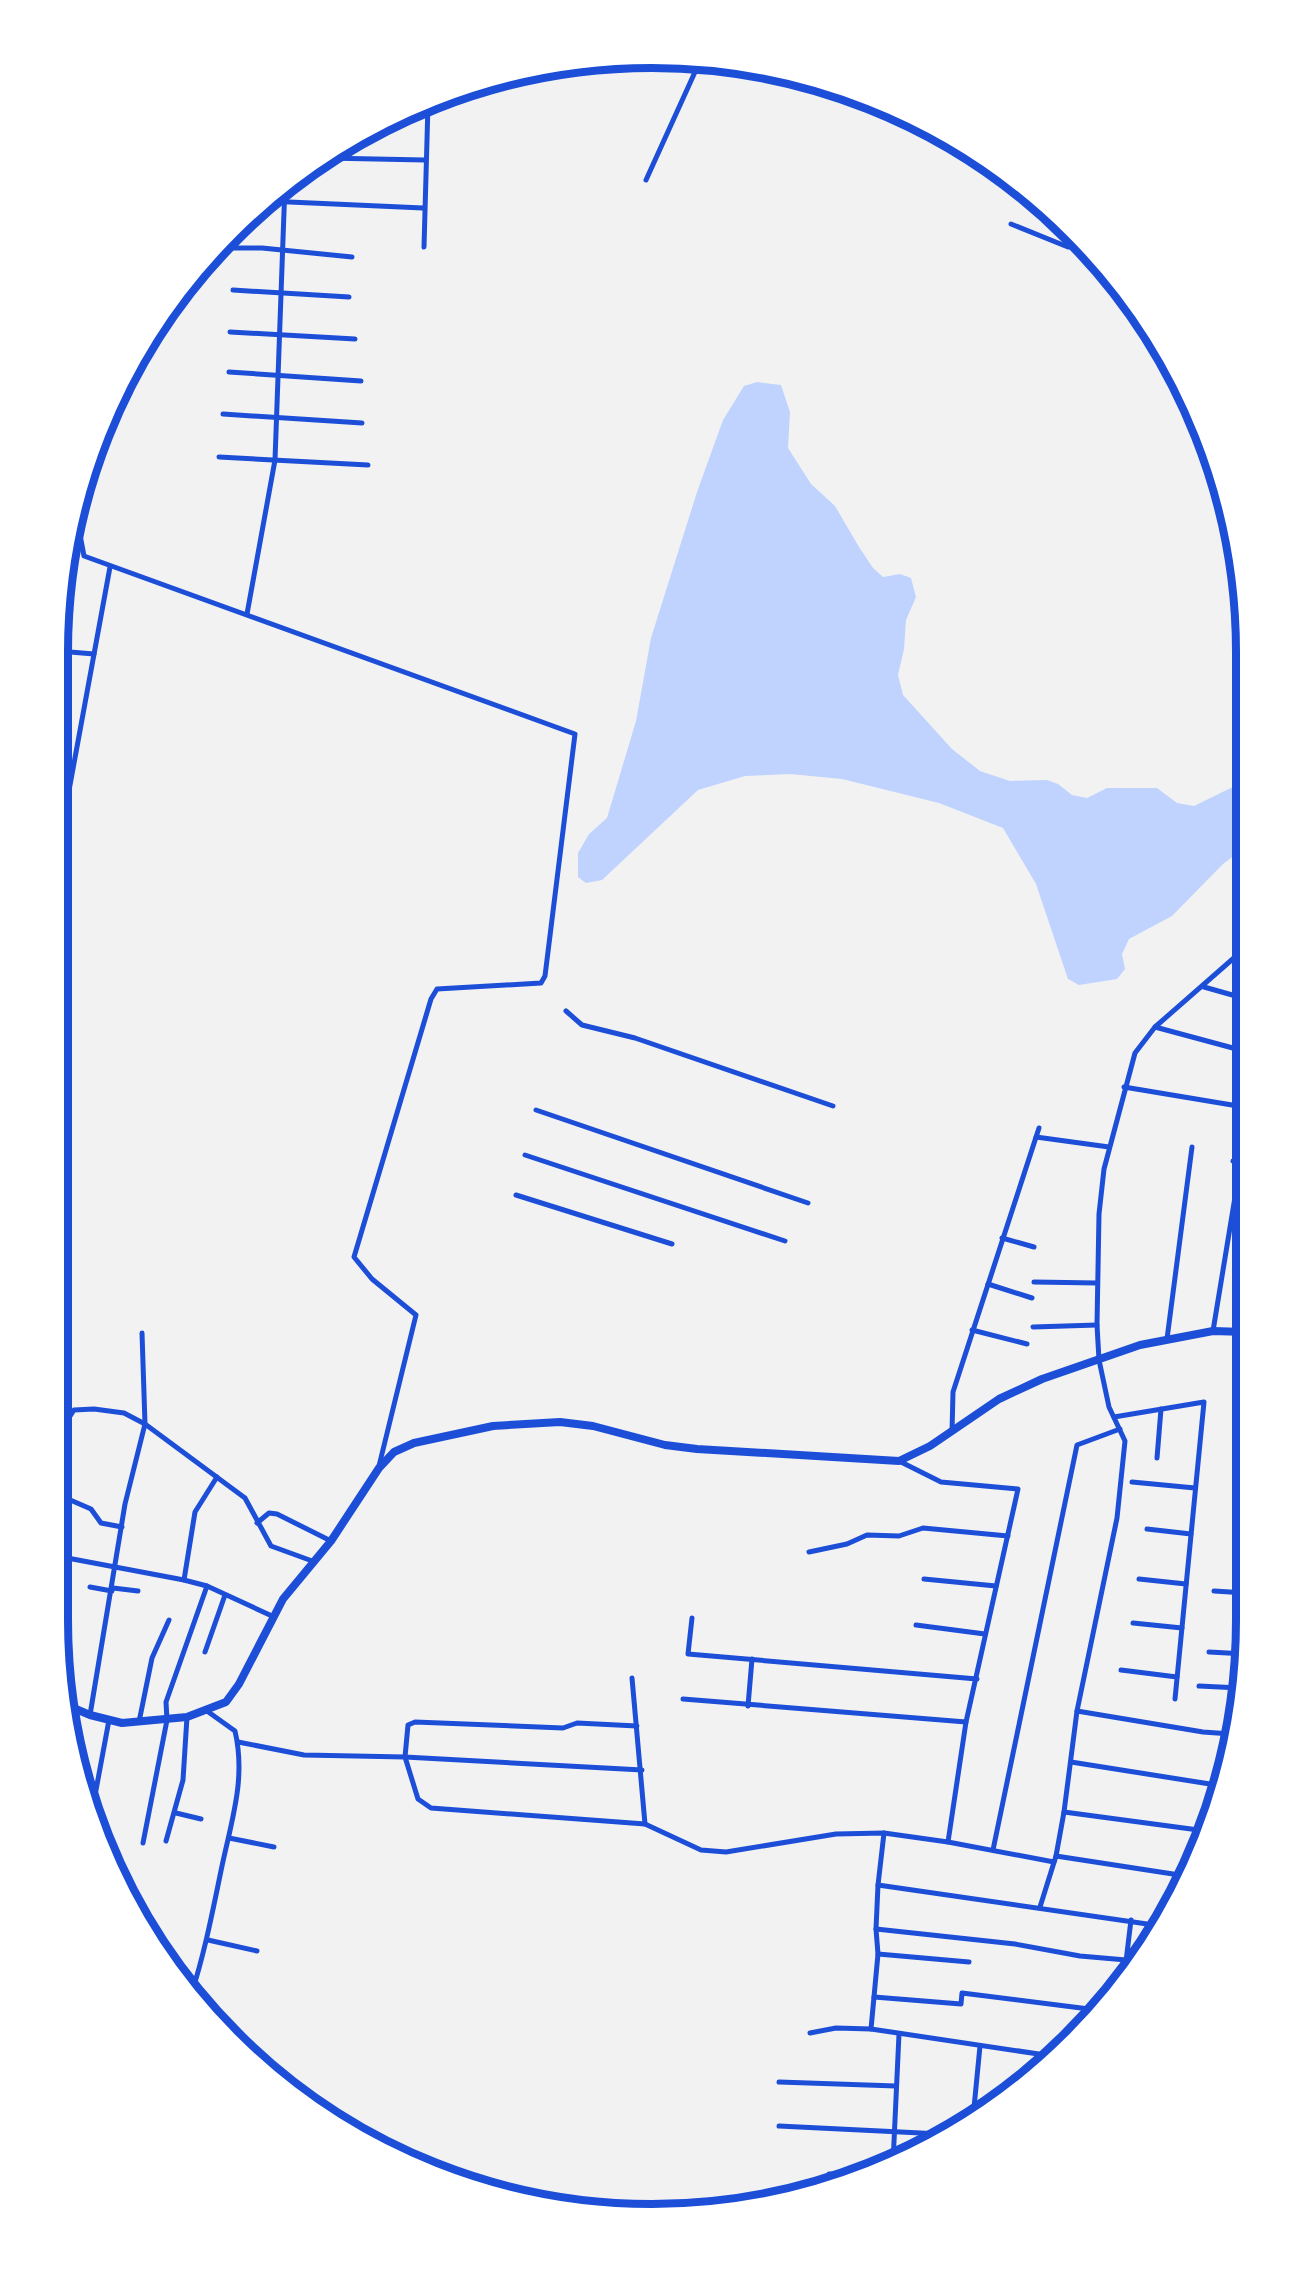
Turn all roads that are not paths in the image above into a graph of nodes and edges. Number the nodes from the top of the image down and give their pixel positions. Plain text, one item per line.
1 (696, 70) edge
2 (422, 115) edge
3 (427, 115) joint
4 (340, 158) edge
5 (425, 160) junction
6 (646, 180) dead end
7 (284, 198) edge
8 (280, 202) edge
9 (284, 202) junction
10 (423, 208) junction
11 (1011, 224) dead end
12 (424, 247) dead end
13 (1072, 247) edge
14 (230, 249) edge
15 (282, 251) junction
16 (352, 257) dead end
17 (233, 290) dead end
18 (281, 293) junction
19 (349, 297) dead end
20 (230, 332) dead end
21 (279, 334) junction
22 (355, 339) dead end
23 (229, 372) dead end
24 (278, 374) junction
25 (361, 381) dead end
26 (223, 414) dead end
27 (277, 417) junction
28 (362, 423) dead end
29 (219, 457) dead end
30 (275, 460) junction
31 (368, 465) dead end
32 (80, 534) edge
33 (110, 567) junction
34 (247, 615) junction
35 (68, 652) edge
36 (94, 654) junction
37 (68, 796) edge
38 (1236, 957) edge
39 (1204, 987) junction
40 (1236, 996) edge
41 (566, 1011) dead end
42 (1155, 1028) junction
43 (1236, 1049) edge
44 (1124, 1087) junction
45 (833, 1106) dead end
46 (1236, 1106) edge
47 (536, 1110) dead end
48 (1039, 1128) dead end
49 (1036, 1137) junction
50 (1109, 1147) junction
51 (1192, 1147) dead end
52 (525, 1155) dead end
53 (1233, 1161) dead end
54 (1236, 1161) edge
55 (1236, 1191) edge
56 (516, 1195) dead end
57 (808, 1203) dead end
58 (1002, 1238) junction
59 (785, 1241) dead end
60 (672, 1244) dead end
61 (1035, 1246) dead end
62 (1034, 1282) dead end
63 (1097, 1283) junction
64 (988, 1284) junction
65 (1032, 1298) dead end
66 (1097, 1325) junction
67 (1032, 1328) dead end
68 (972, 1330) junction
69 (1213, 1331) junction
70 (1236, 1332) edge
71 (142, 1333) dead end
72 (1167, 1339) junction
73 (1027, 1344) dead end
74 (1099, 1360) junction
75 (1161, 1409) junction
76 (1114, 1417) junction
77 (68, 1419) edge
78 (145, 1424) junction
79 (1120, 1429) junction
80 (952, 1432) junction
81 (1157, 1458) dead end
82 (899, 1461) junction
83 (379, 1468) junction
84 (218, 1477) junction
85 (1132, 1482) dead end
86 (1195, 1488) junction
87 (68, 1499) edge
88 (257, 1523) junction
89 (122, 1527) junction
90 (1147, 1529) dead end
91 (1191, 1534) junction
92 (1008, 1536) junction
93 (331, 1541) junction
94 (809, 1552) dead end
95 (68, 1558) edge
96 (315, 1562) junction
97 (117, 1566) junction
98 (924, 1579) dead end
99 (1139, 1579) dead end
100 (184, 1580) junction
101 (1186, 1584) junction
102 (996, 1586) junction
103 (90, 1587) dead end
104 (207, 1587) junction
105 (112, 1590) junction
106 (138, 1591) dead end
107 (1214, 1591) dead end
108 (1236, 1592) edge
109 (225, 1595) junction
110 (273, 1616) junction
111 (692, 1618) dead end
112 (169, 1620) dead end
113 (1132, 1623) dead end
114 (916, 1625) dead end
115 (1182, 1628) junction
116 (986, 1634) junction
117 (205, 1652) dead end
118 (1209, 1652) dead end
119 (1235, 1653) edge
120 (752, 1659) junction
121 (1121, 1670) dead end
122 (1177, 1677) junction
123 (632, 1678) dead end
124 (977, 1679) junction
125 (1199, 1686) dead end
126 (1232, 1688) edge
127 (683, 1699) dead end
128 (1175, 1699) dead end
129 (748, 1706) junction
130 (75, 1709) edge
131 (207, 1711) junction
132 (1077, 1711) junction
133 (90, 1715) junction
134 (187, 1717) junction
135 (109, 1720) junction
136 (167, 1720) junction
137 (139, 1722) junction
138 (966, 1722) junction
139 (636, 1726) junction
140 (1225, 1734) edge
141 (238, 1742) junction
142 (405, 1757) junction
143 (1071, 1762) junction
144 (642, 1770) junction
145 (1210, 1784) dead end
146 (95, 1796) edge
147 (1064, 1812) junction
148 (176, 1814) junction
149 (201, 1819) dead end
150 (645, 1824) junction
151 (1197, 1830) edge
152 (884, 1833) junction
153 (229, 1838) junction
154 (166, 1841) dead end
155 (948, 1842) junction
156 (143, 1843) dead end
157 (274, 1847) dead end
158 (993, 1850) junction
159 (1055, 1859) junction
160 (1178, 1875) edge
161 (878, 1885) junction
162 (1040, 1907) junction
163 (1131, 1920) junction
164 (1151, 1924) edge
165 (876, 1929) junction
166 (207, 1940) junction
167 (257, 1951) dead end
168 (878, 1954) junction
169 (1126, 1960) joint
170 (969, 1962) dead end
171 (194, 1983) edge
172 (874, 1997) junction
173 (1089, 2008) dead end
174 (871, 2029) junction
175 (810, 2033) dead end
176 (899, 2034) junction
177 (980, 2046) junction
178 (1040, 2056) edge
179 (779, 2082) dead end
180 (897, 2086) junction
181 (974, 2108) edge
182 (779, 2126) dead end
183 (894, 2132) junction
184 (930, 2134) edge
185 (893, 2152) edge
186 (829, 2174) dead end
187 (836, 2174) edge

1 - 6 street
2 - 3 street
3 - 5 street
4 - 5 street
5 - 10 street
7 - 9 street
8 - 9 street
9 - 10 street
9 - 15 street
10 - 12 street
11 - 13 street
14 - 15 street
15 - 16 street
15 - 18 street
17 - 18 street
18 - 19 street
18 - 21 street
20 - 21 street
21 - 22 street
21 - 24 street
23 - 24 street
24 - 25 street
24 - 27 street
26 - 27 street
27 - 28 street
27 - 30 street
29 - 30 street
30 - 31 street
30 - 34 street
32 - 33 street
33 - 34 street
33 - 36 street
34 - 83 street
35 - 36 street
36 - 37 street
38 - 39 street
39 - 40 street
39 - 42 street
41 - 45 street
42 - 43 street
42 - 44 street
44 - 46 street
44 - 50 street
47 - 57 street
48 - 49 street
49 - 50 street
49 - 58 street
50 - 63 street
51 - 72 street
52 - 59 street
53 - 54 street
55 - 69 street
56 - 60 street
58 - 61 street
58 - 64 street
62 - 63 street
63 - 66 street
64 - 65 street
64 - 68 street
66 - 67 street
66 - 74 street
68 - 73 street
68 - 80 street
69 - 70 main road
69 - 72 main road
71 - 78 street
72 - 74 main road
74 - 76 street
74 - 80 main road
75 - 76 street
75 - 81 street
75 - 86 street
76 - 79 street
77 - 78 street
78 - 84 street
78 - 89 street
79 - 132 street
79 - 158 street
80 - 82 main road
82 - 83 main road
82 - 92 street
83 - 93 main road
84 - 88 street
84 - 100 street
85 - 86 street
86 - 91 street
87 - 89 street
88 - 93 street
88 - 96 street
89 - 97 street
90 - 91 street
91 - 101 street
92 - 94 street
92 - 102 street
93 - 96 main road
95 - 97 street
96 - 110 main road
97 - 100 street
97 - 105 street
98 - 102 street
99 - 101 street
100 - 104 street
101 - 115 street
102 - 116 street
103 - 105 street
104 - 109 street
104 - 136 street
105 - 106 street
105 - 133 street
107 - 108 street
109 - 110 street
109 - 117 street
110 - 131 main road
111 - 120 street
112 - 137 street
113 - 115 street
114 - 116 street
115 - 122 street
116 - 124 street
118 - 119 street
120 - 124 street
120 - 129 street
121 - 122 street
122 - 128 street
123 - 139 street
124 - 138 street
125 - 126 street
127 - 129 street
129 - 138 street
130 - 133 main road
131 - 134 main road
131 - 141 street
132 - 140 street
132 - 143 street
133 - 135 main road
134 - 136 main road
134 - 148 street
135 - 137 main road
135 - 146 street
136 - 137 main road
136 - 156 street
138 - 155 street
139 - 142 street
139 - 144 street
141 - 142 street
141 - 153 street
142 - 144 street
142 - 150 street
143 - 145 street
143 - 147 street
144 - 150 street
147 - 151 street
147 - 159 street
148 - 149 street
148 - 154 street
150 - 152 street
152 - 155 street
152 - 161 street
153 - 157 street
153 - 166 street
155 - 158 street
158 - 159 street
159 - 160 street
159 - 162 street
161 - 162 street
161 - 165 street
162 - 163 street
163 - 164 street
163 - 169 street
165 - 168 street
165 - 169 street
166 - 167 street
166 - 171 street
168 - 170 street
168 - 172 street
172 - 173 street
172 - 174 street
174 - 175 street
174 - 176 street
176 - 177 street
176 - 180 street
177 - 178 street
177 - 181 street
179 - 180 street
180 - 183 street
182 - 183 street
183 - 184 street
183 - 185 street
186 - 187 street

